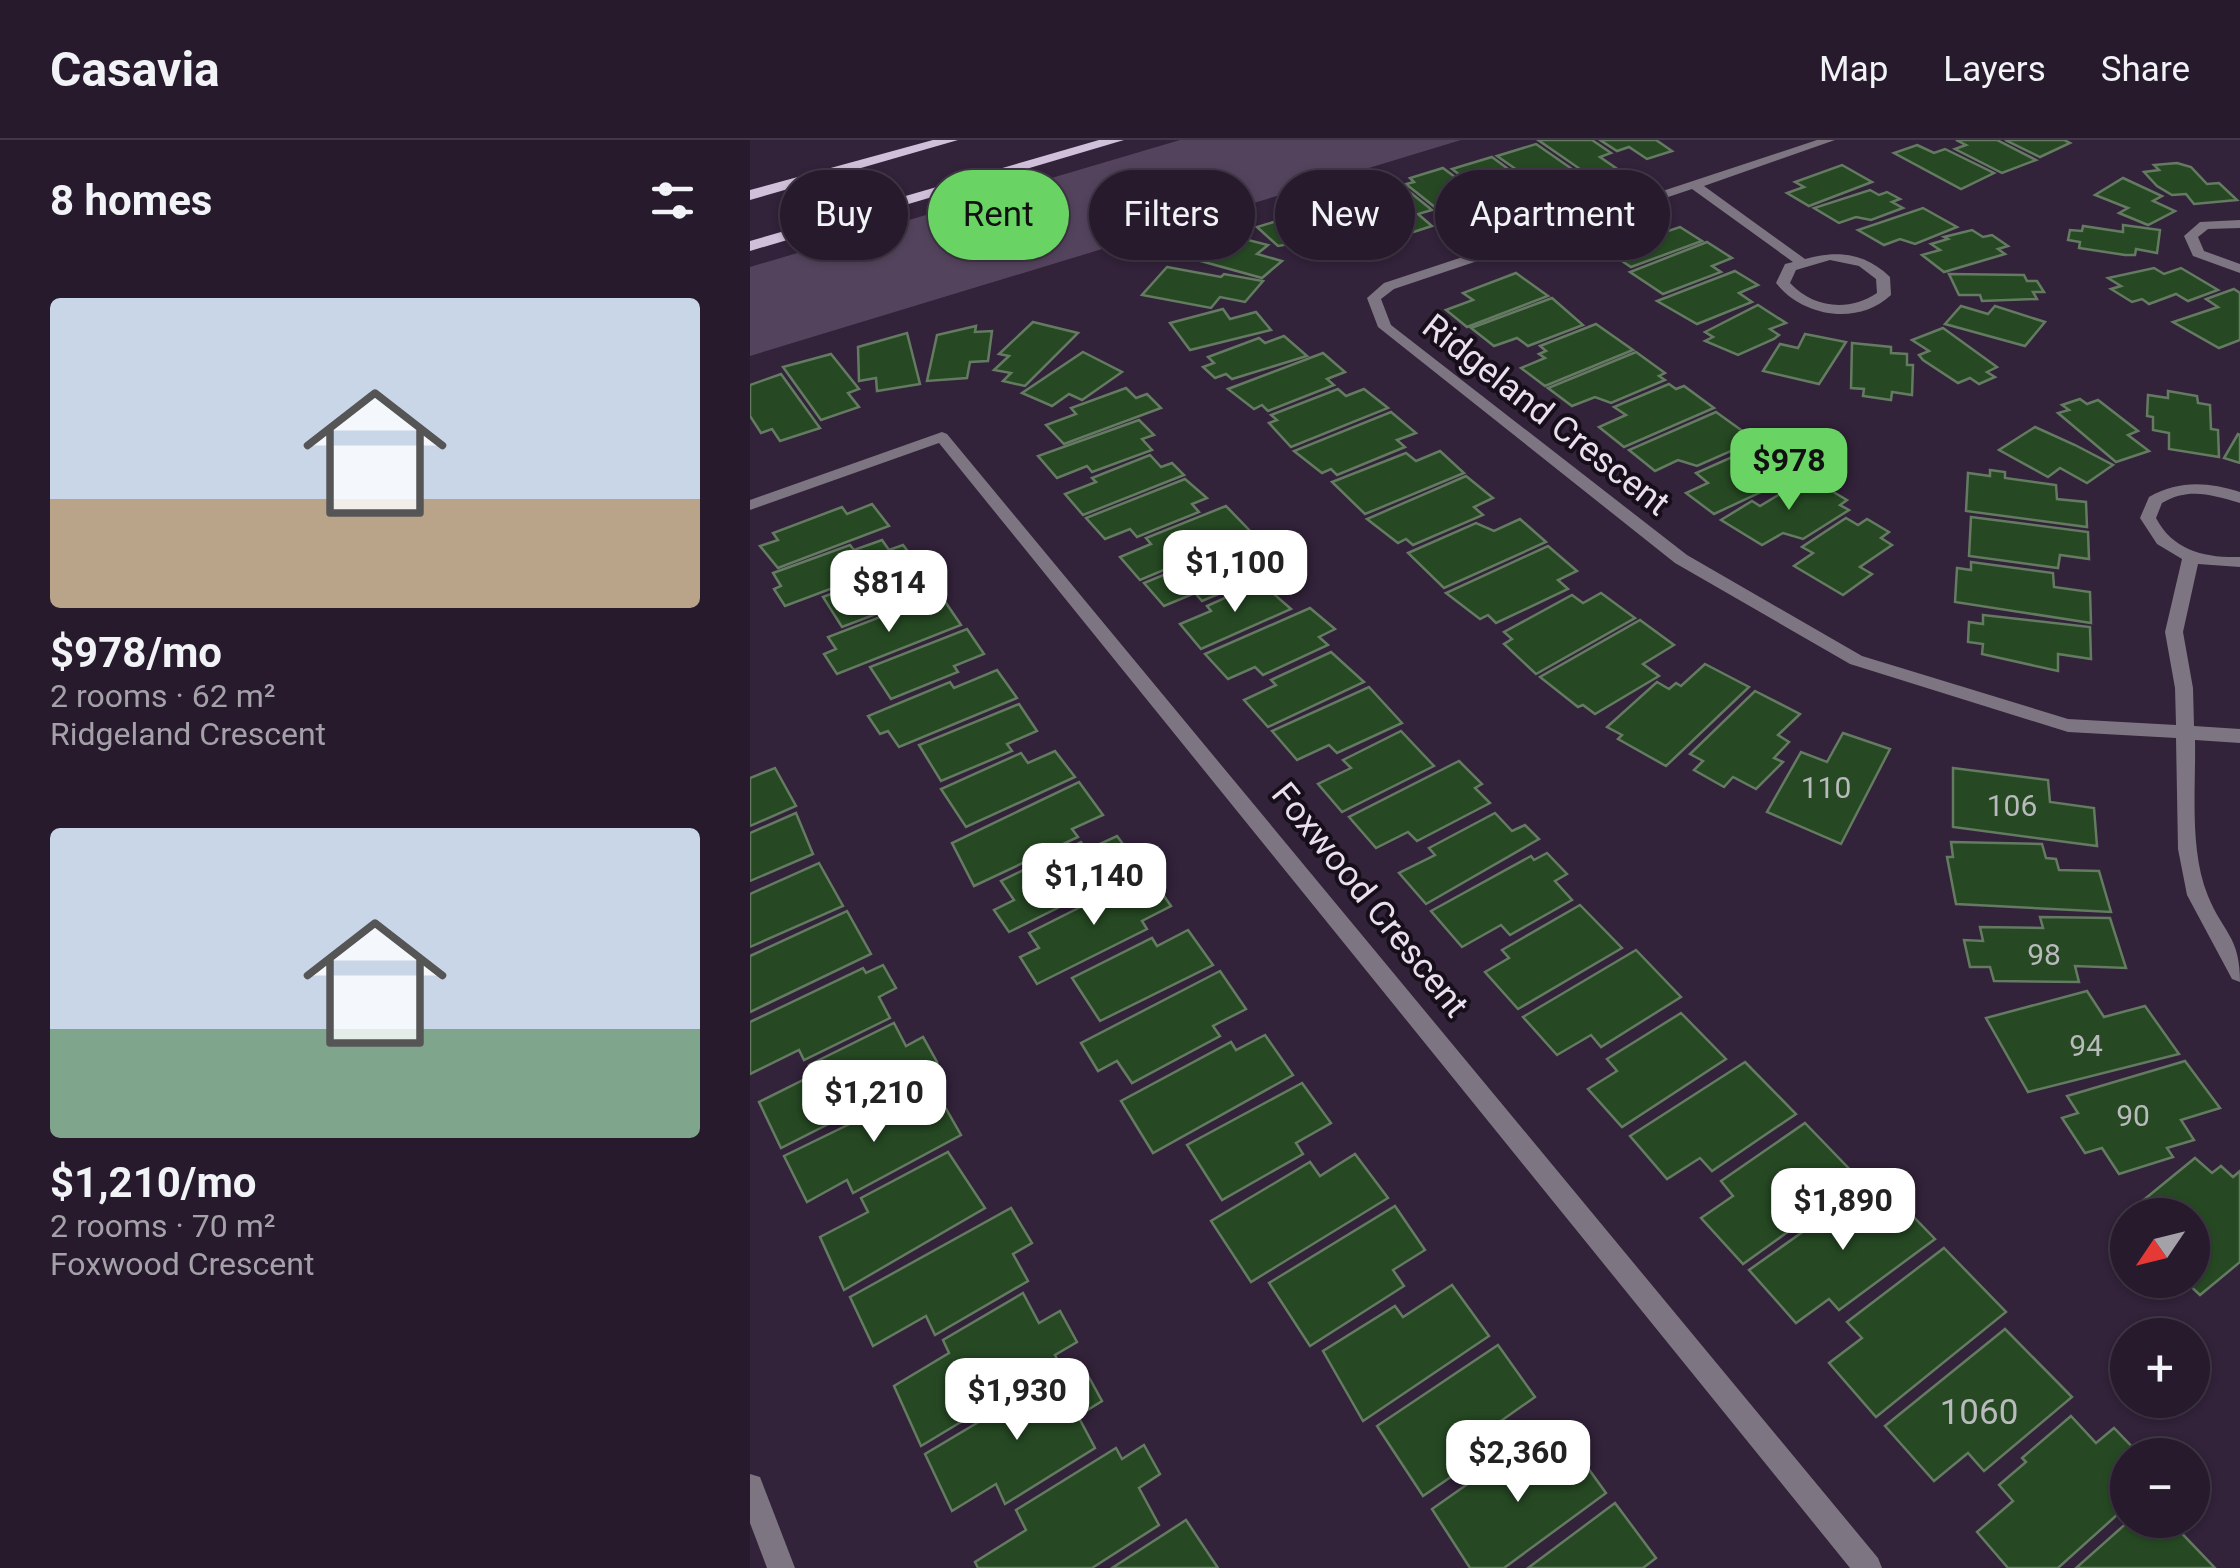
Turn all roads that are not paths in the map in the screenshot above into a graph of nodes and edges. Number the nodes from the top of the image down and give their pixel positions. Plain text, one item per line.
1 (950, 140) edge
2 (1116, 140) edge
3 (1829, 140) edge
4 (1694, 184) junction
5 (750, 196) edge
6 (2240, 224) edge
7 (750, 246) edge
8 (1800, 261) junction
9 (2240, 269) edge
10 (2240, 498) edge
11 (750, 504) edge
12 (2191, 556) junction
13 (2240, 562) edge
14 (2186, 732) junction
15 (2240, 736) edge
16 (2240, 973) edge
17 (750, 1487) edge
18 (781, 1568) edge
19 (1868, 1568) edge

1 - 5 main road
2 - 7 main road
3 - 4 street, Ridgeland Crescent
4 - 8 street
4 - 14 street, Ridgeland Crescent
6 - 9 street
8 - 8 street
10 - 12 street
11 - 19 street, Foxwood Crescent
12 - 13 street
12 - 14 street
14 - 15 street, Ridgeland Crescent
14 - 16 street
17 - 18 street

